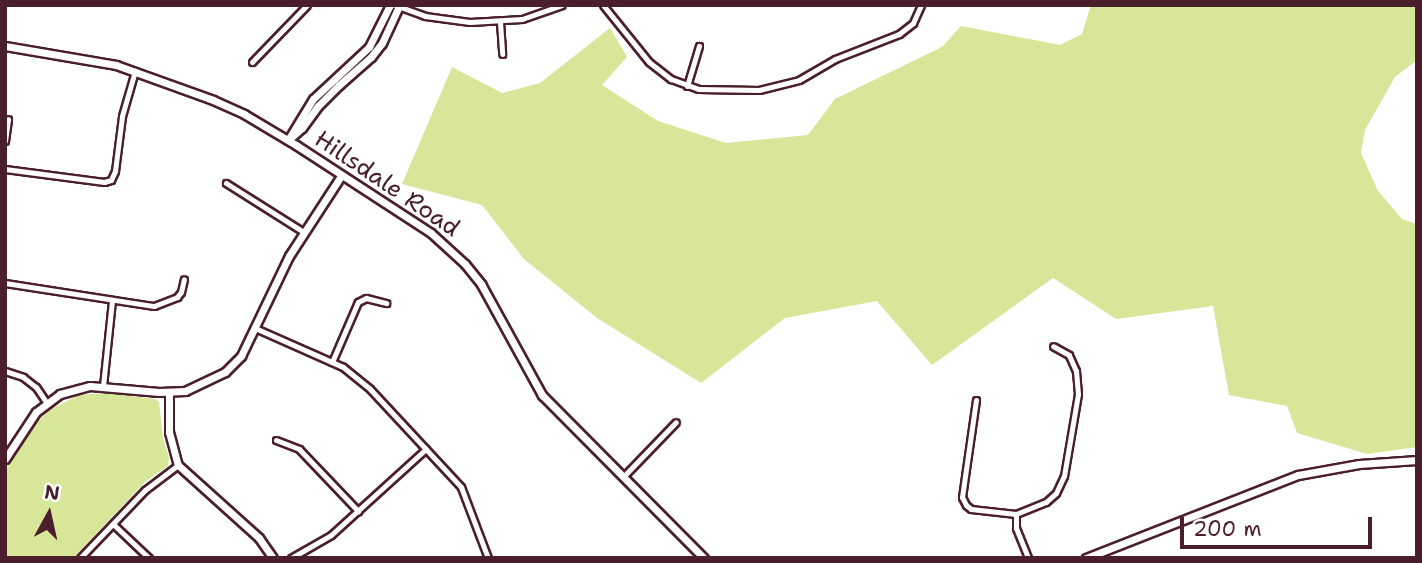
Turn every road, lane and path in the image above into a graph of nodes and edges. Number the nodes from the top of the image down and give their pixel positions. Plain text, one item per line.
1 (307, 5) edge
2 (562, 5) edge
3 (604, 5) edge
4 (921, 5) edge
5 (395, 6) edge
6 (500, 22) junction
7 (5, 46) edge
8 (699, 46) dead end
9 (502, 54) dead end
10 (252, 62) dead end
11 (135, 71) junction
12 (687, 86) junction
13 (8, 119) dead end
14 (288, 140) junction
15 (5, 141) edge
16 (5, 169) edge
17 (341, 176) junction
18 (226, 183) dead end
19 (304, 233) junction
20 (184, 279) dead end
21 (5, 284) edge
22 (112, 301) junction
23 (386, 303) dead end
24 (255, 328) junction
25 (1053, 346) dead end
26 (332, 362) junction
27 (5, 371) edge
28 (103, 386) junction
29 (169, 393) junction
30 (976, 400) dead end
31 (46, 402) junction
32 (676, 422) dead end
33 (276, 440) dead end
34 (426, 449) junction
35 (5, 459) edge
36 (1417, 460) edge
37 (178, 465) junction
38 (623, 477) junction
39 (358, 511) junction
40 (1016, 514) junction
41 (113, 524) junction
42 (80, 558) edge
43 (149, 558) edge
44 (273, 558) edge
45 (291, 558) edge
46 (488, 558) edge
47 (704, 558) edge
48 (1028, 558) edge
49 (1086, 558) edge

1 - 10 street
2 - 6 street
3 - 12 street
4 - 12 street
5 - 6 street
5 - 14 main road
6 - 9 street
7 - 11 main road, Hillsdale Road
8 - 12 street
11 - 14 main road, Hillsdale Road
11 - 16 street
13 - 15 street
14 - 17 main road, Hillsdale Road
17 - 19 main road
17 - 38 main road, Hillsdale Road
18 - 19 street
19 - 24 main road
20 - 22 street
21 - 22 street
22 - 28 street
23 - 26 street
24 - 26 street
24 - 29 main road
25 - 40 street
26 - 34 street
27 - 31 street
28 - 29 main road
28 - 31 main road
29 - 37 main road
30 - 40 street
31 - 35 main road
32 - 38 street
33 - 39 street
34 - 39 street
34 - 46 street
36 - 49 main road
37 - 41 street
37 - 44 main road
38 - 47 main road, Hillsdale Road
39 - 45 street
40 - 48 street
41 - 42 street
41 - 43 street

